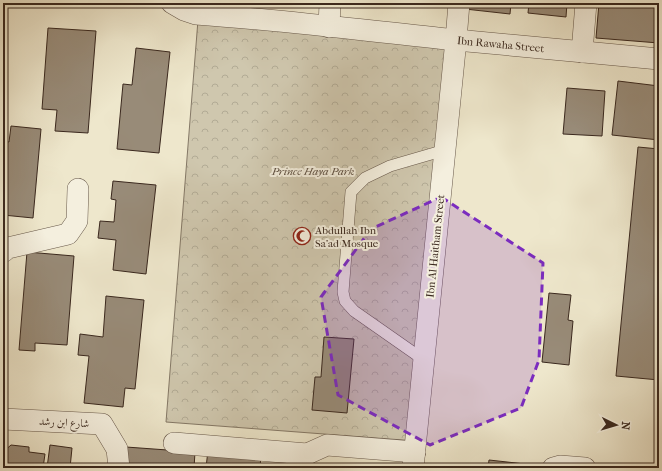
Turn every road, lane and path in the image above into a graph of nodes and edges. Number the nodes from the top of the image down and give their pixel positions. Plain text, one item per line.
1 (172, 3) edge
2 (330, 3) edge
3 (459, 3) edge
4 (586, 3) edge
5 (329, 27) junction
6 (456, 40) junction
7 (582, 52) junction
8 (659, 59) edge
9 (445, 150) junction
10 (78, 188) dead end
11 (3, 252) edge
12 (424, 360) junction
13 (3, 418) edge
14 (174, 443) dead end
15 (414, 460) edge
16 (301, 461) edge
17 (119, 468) edge
18 (554, 468) edge
19 (585, 468) edge

1 - 5 street
2 - 5 street
3 - 6 street, Ibn Rawaha Street
4 - 7 street
5 - 6 street
6 - 7 street, Ibn Rawaha Street
6 - 9 street, Ibn Al Haitham Street
7 - 8 street, Ibn Rawaha Street
9 - 12 street, Ibn Al Haitham Street
9 - 12 lane
10 - 11 street
12 - 15 street, Ibn Al Haitham Street
13 - 17 street, شارع ابن رشد
14 - 16 street
15 - 16 street, Ibn Al Haitham Street
18 - 19 street

